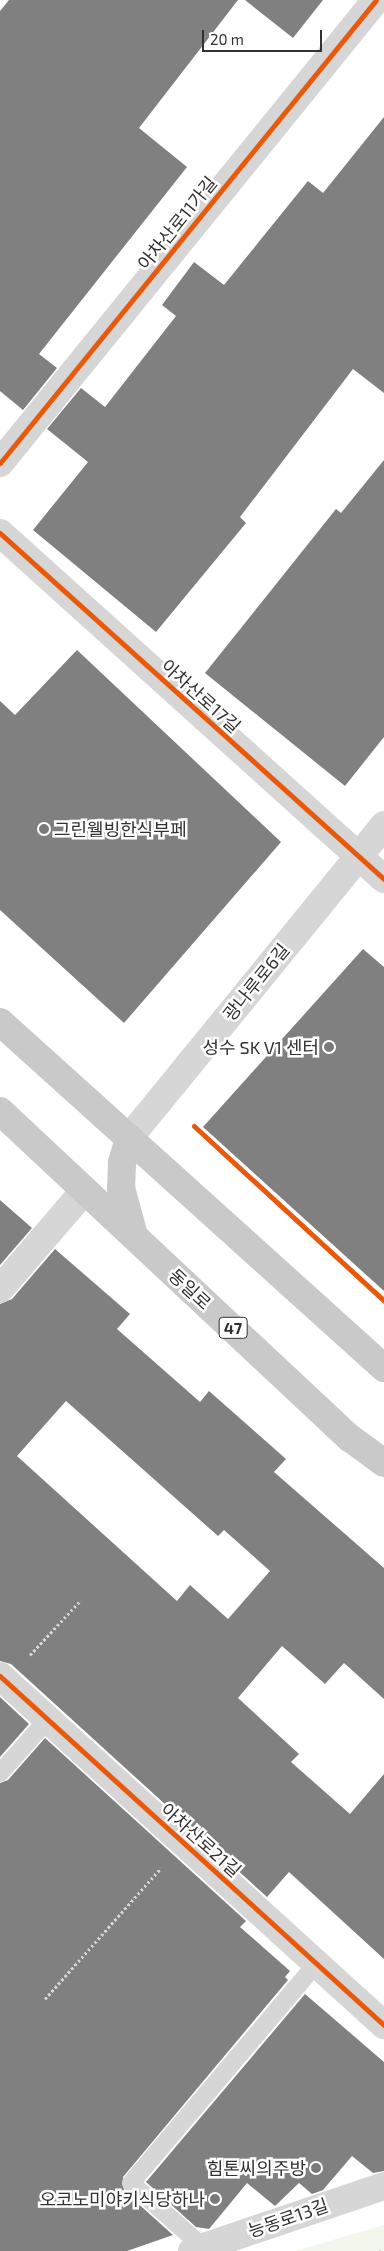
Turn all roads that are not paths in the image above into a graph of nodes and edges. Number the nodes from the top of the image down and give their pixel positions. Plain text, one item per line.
1 (376, 0) edge
2 (0, 463) edge
3 (0, 533) edge
4 (384, 825) edge
5 (359, 857) junction
6 (384, 879) edge
7 (0, 1022) edge
8 (0, 1110) edge
9 (128, 1138) junction
10 (85, 1190) junction
11 (134, 1236) junction
12 (0, 1289) edge
13 (384, 1368) edge
14 (384, 1463) edge
15 (3, 1679) edge
16 (48, 1719) junction
17 (0, 1773) edge
18 (316, 1964) junction
19 (384, 2025) edge
20 (384, 2186) edge
21 (197, 2249) edge

1 - 2 street, 아차산로11가길
3 - 5 street, 아차산로17길
4 - 5 street, 광나루로6길
5 - 6 street, 아차산로17길
5 - 9 street, 광나루로6길
7 - 9 main road
8 - 10 main road, 동일로 / 47
9 - 11 main road
9 - 13 main road
10 - 11 main road, 동일로 / 47
10 - 12 street
11 - 14 main road, 동일로 / 47
15 - 16 street, 아차산로21길
16 - 17 lane
16 - 18 street, 아차산로21길
18 - 19 street, 아차산로21길
18 - 21 lane
20 - 21 street, 능동로13길

